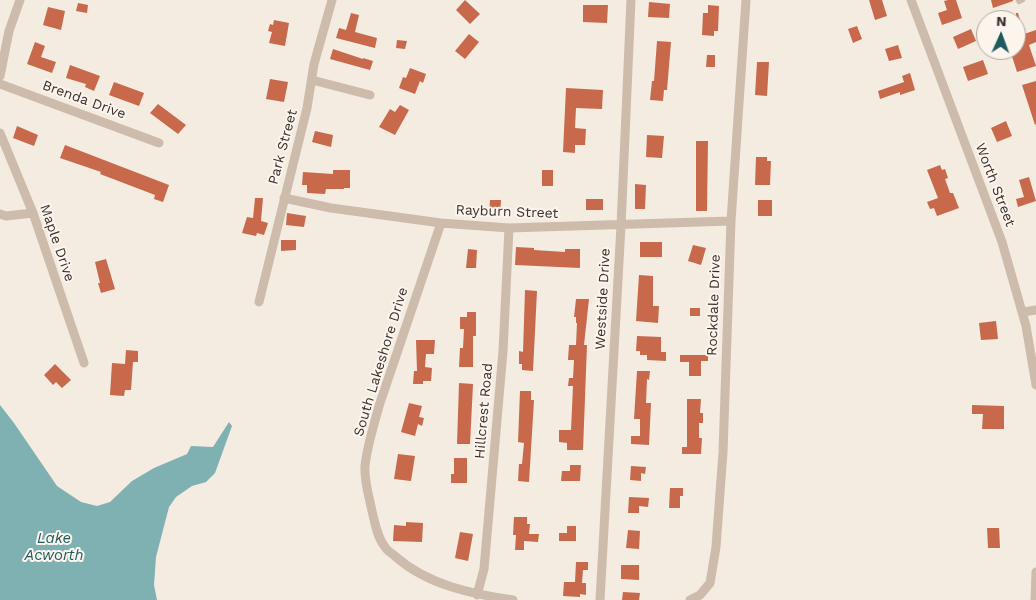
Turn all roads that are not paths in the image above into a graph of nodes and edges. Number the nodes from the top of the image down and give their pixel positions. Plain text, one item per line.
1 (20, 0) edge
2 (332, 0) edge
3 (631, 0) edge
4 (746, 0) edge
5 (911, 0) edge
6 (1018, 0) edge
7 (1023, 0) edge
8 (0, 76) edge
9 (312, 80) junction
10 (0, 84) edge
11 (370, 95) dead end
12 (0, 133) edge
13 (159, 143) dead end
14 (284, 198) junction
15 (33, 213) junction
16 (0, 214) edge
17 (731, 221) junction
18 (441, 223) junction
19 (621, 226) junction
20 (510, 228) junction
21 (259, 302) dead end
22 (1036, 310) edge
23 (1023, 312) junction
24 (84, 363) dead end
25 (1036, 385) edge
26 (1036, 572) edge
27 (477, 595) junction
28 (513, 600) edge
29 (600, 600) edge
30 (690, 600) edge
31 (1035, 600) edge

1 - 8 street
2 - 9 street, Park Street
3 - 19 street, Westside Drive
4 - 17 street, Rockdale Drive
5 - 23 street, Worth Street
6 - 7 lane
9 - 11 street
9 - 14 street, Park Street
10 - 13 street, Brenda Drive
12 - 15 street, Maple Drive
14 - 18 street, Rayburn Street
14 - 21 street, Park Street
15 - 16 street
15 - 24 street, Maple Drive
17 - 19 street, Rayburn Street
17 - 30 street, Rockdale Drive
18 - 20 street, Rayburn Street
18 - 27 street, South Lakeshore Drive
19 - 20 street, Rayburn Street
19 - 29 street, Westside Drive
20 - 27 street, Hillcrest Road
22 - 23 street
23 - 25 street, Worth Street
26 - 31 street
27 - 28 street, South Lakeshore Drive

